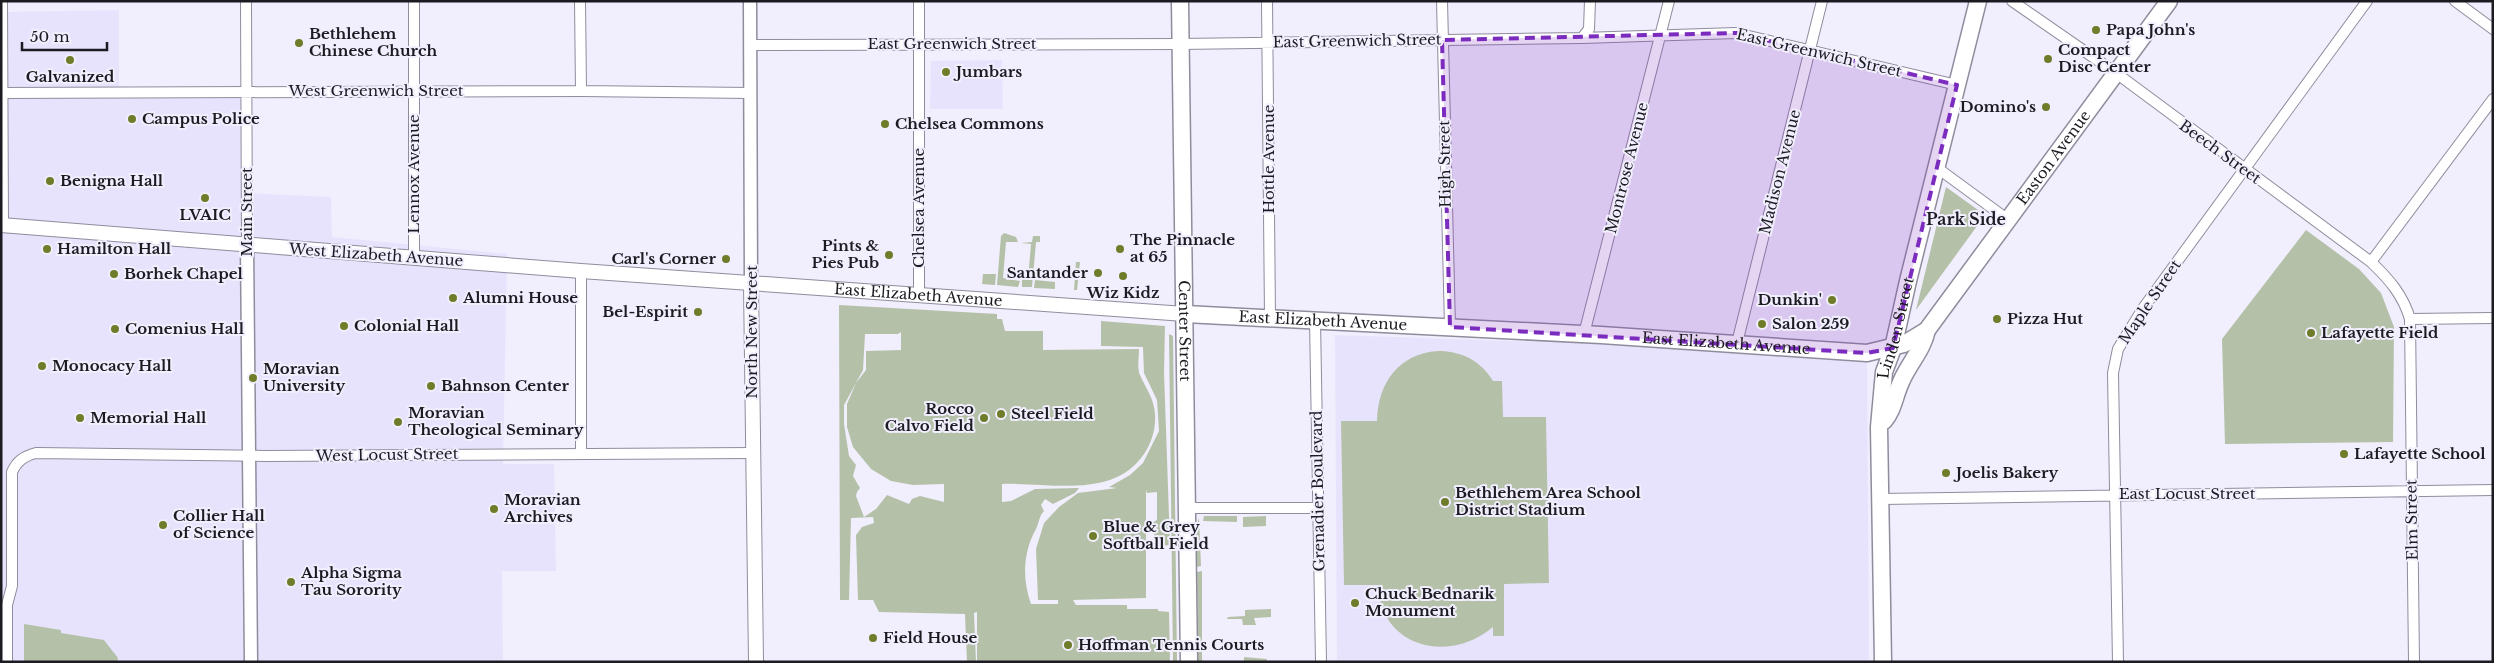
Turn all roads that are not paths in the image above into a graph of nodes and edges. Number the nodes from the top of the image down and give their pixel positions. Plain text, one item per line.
1 (2, 1) edge
2 (246, 1) edge
3 (414, 1) edge
4 (580, 1) edge
5 (750, 1) edge
6 (919, 1) edge
7 (1180, 1) edge
8 (1267, 1) edge
9 (1442, 1) edge
10 (1590, 1) edge
11 (1669, 1) edge
12 (1822, 1) edge
13 (1978, 1) edge
14 (2012, 1) edge
15 (2168, 1) edge
16 (2367, 1) edge
17 (2455, 1) edge
18 (2493, 29) edge
19 (1661, 34) junction
20 (1582, 38) junction
21 (1442, 40) junction
22 (1268, 42) junction
23 (920, 44) junction
24 (1180, 44) junction
25 (750, 45) junction
26 (1811, 49) junction
27 (2116, 73) junction
28 (1957, 85) junction
29 (414, 91) junction
30 (581, 91) junction
31 (247, 92) junction
32 (2, 93) edge
33 (750, 93) junction
34 (2493, 100) edge
35 (1936, 167) junction
36 (2244, 169) junction
37 (2008, 219) junction
38 (2, 225) edge
39 (247, 245) junction
40 (414, 258) junction
41 (2371, 262) junction
42 (580, 271) junction
43 (751, 284) junction
44 (919, 295) junction
45 (1185, 314) junction
46 (1270, 317) junction
47 (2493, 318) edge
48 (2410, 319) junction
49 (1315, 320) junction
50 (1450, 326) junction
51 (1927, 330) junction
52 (1584, 334) junction
53 (1736, 343) junction
54 (1893, 348) junction
55 (1879, 427) junction
56 (753, 453) junction
57 (581, 454) junction
58 (248, 456) junction
59 (2493, 490) edge
60 (2411, 493) junction
61 (2116, 495) junction
62 (1880, 499) junction
63 (1187, 508) junction
64 (1319, 508) junction
65 (7, 662) edge
66 (251, 662) edge
67 (756, 662) edge
68 (1189, 662) edge
69 (1321, 662) edge
70 (1883, 662) edge
71 (2118, 662) edge
72 (2414, 662) edge

1 - 32 street
2 - 31 street, Main Street
3 - 29 street, Lennox Avenue
4 - 30 street
5 - 25 street, North New Street
6 - 23 street, Chelsea Avenue
7 - 24 main road, Center Street
8 - 22 street, Hottle Avenue
9 - 21 street, High Street
10 - 20 street
11 - 19 street, Montrose Avenue
12 - 26 street, Madison Avenue
13 - 28 main road, Linden Street
14 - 27 street, Beech Street
15 - 27 main road, Easton Avenue
16 - 36 street, Maple Street
17 - 18 street
19 - 20 street, East Greenwich Street
19 - 26 street, East Greenwich Street
19 - 52 street, Montrose Avenue
20 - 21 street, East Greenwich Street
21 - 22 street, East Greenwich Street
21 - 50 street, High Street
22 - 24 street, East Greenwich Street
22 - 46 street, Hottle Avenue
23 - 24 street, East Greenwich Street
23 - 25 street, East Greenwich Street
23 - 44 street, Chelsea Avenue
24 - 45 main road, Center Street
25 - 33 street, North New Street
26 - 28 street, East Greenwich Street
26 - 53 street, Madison Avenue
27 - 36 street, Beech Street
27 - 37 main road, Easton Avenue
28 - 35 main road, Linden Street
29 - 30 street, West Greenwich Street
29 - 31 street, West Greenwich Street
29 - 40 street, Lennox Avenue
30 - 33 street, West Greenwich Street
31 - 32 street, West Greenwich Street
31 - 39 street, Main Street
32 - 38 street
33 - 43 street, North New Street
34 - 41 street
35 - 37 street
35 - 54 main road, Linden Street
36 - 41 street, Beech Street
36 - 61 street, Maple Street
37 - 51 main road, Easton Avenue
38 - 39 main road, West Elizabeth Avenue
39 - 40 main road, West Elizabeth Avenue
39 - 58 street, Main Street
40 - 42 main road, West Elizabeth Avenue
41 - 48 street, Beech Street
42 - 43 main road, West Elizabeth Avenue
42 - 57 street
43 - 44 main road, East Elizabeth Avenue
43 - 56 main road, North New Street
44 - 45 main road, East Elizabeth Avenue
45 - 46 main road, East Elizabeth Avenue
45 - 63 main road, Center Street
46 - 49 main road, East Elizabeth Avenue
47 - 48 street
48 - 60 street, Elm Street
49 - 50 main road, East Elizabeth Avenue
49 - 64 street, Grenadier Boulevard
50 - 52 main road, East Elizabeth Avenue
51 - 54 main road, Easton Avenue
51 - 55 main road
52 - 53 main road, East Elizabeth Avenue
53 - 54 main road, East Elizabeth Avenue
54 - 55 main road, Linden Street
55 - 62 main road, Linden Street
56 - 57 street, West Locust Street
56 - 67 main road, North New Street
57 - 58 street, West Locust Street
58 - 65 street, West Locust Street
58 - 66 street, Main Street
59 - 60 street, East Locust Street
60 - 61 street, East Locust Street
60 - 72 street, Elm Street
61 - 62 street, East Locust Street
61 - 71 street, Maple Street
62 - 70 main road, Linden Street
63 - 64 street
63 - 68 main road, Center Street
64 - 69 street, Grenadier Boulevard

